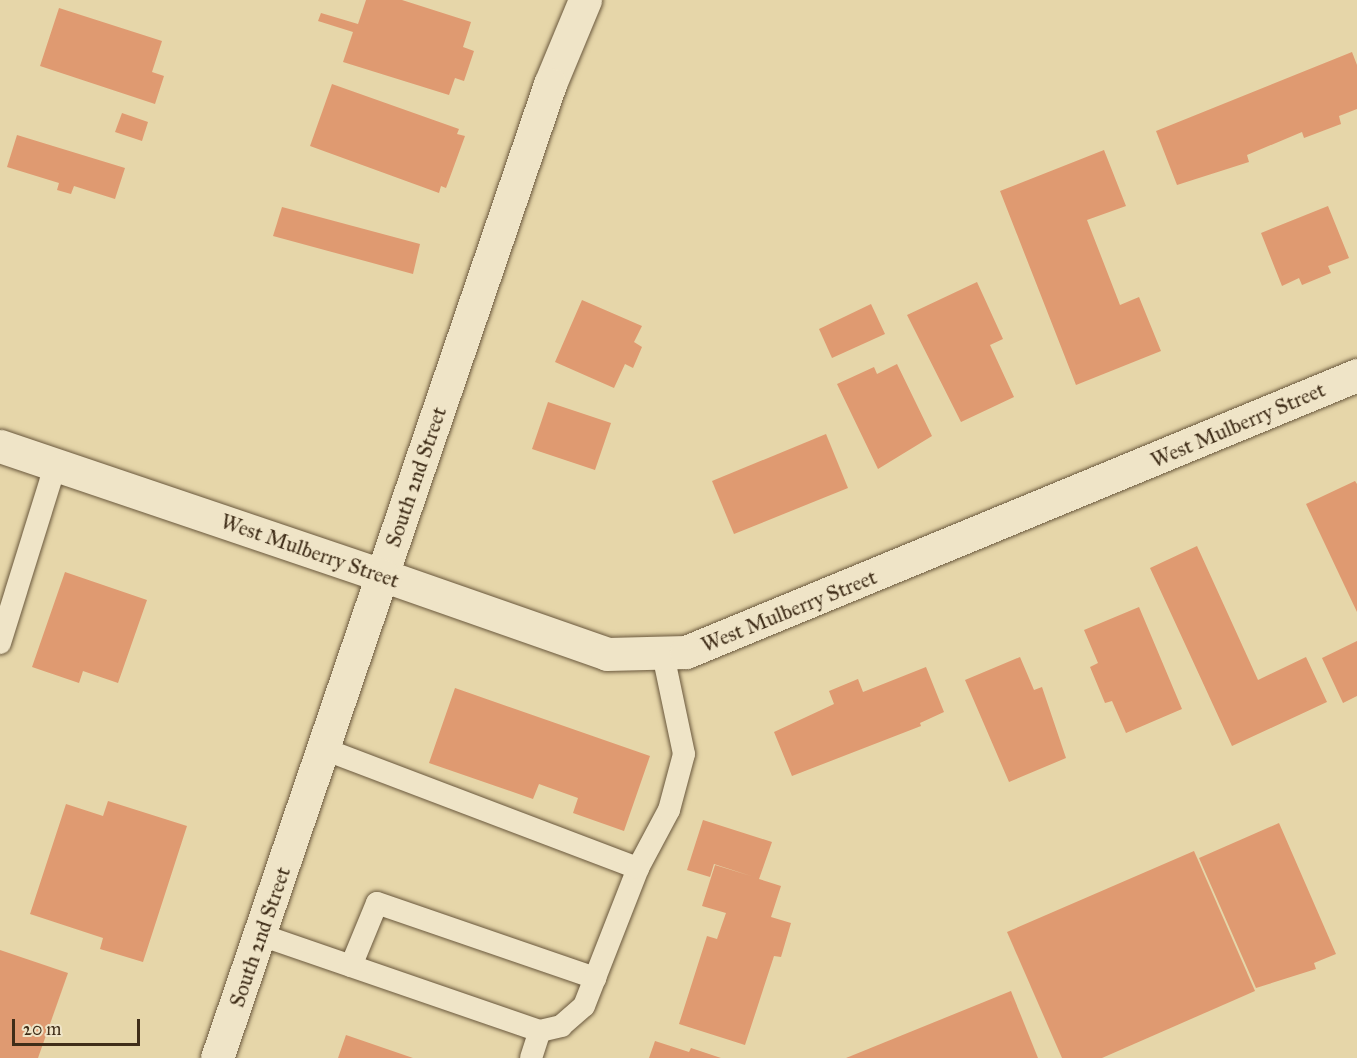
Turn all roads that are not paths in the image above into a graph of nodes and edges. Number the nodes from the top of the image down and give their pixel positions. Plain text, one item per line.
1 (585, 0) edge
2 (1357, 375) edge
3 (0, 446) edge
4 (55, 466) junction
5 (382, 575) junction
6 (0, 643) edge
7 (663, 654) junction
8 (324, 749) junction
9 (638, 868) junction
10 (261, 935) junction
11 (351, 966) junction
12 (595, 978) junction
13 (540, 1031) junction
14 (217, 1058) edge
15 (531, 1058) edge

1 - 5 street, South 2nd Street
2 - 7 street, West Mulberry Street
3 - 4 street, West Mulberry Street
4 - 5 street, West Mulberry Street
4 - 6 lane
5 - 7 street, West Mulberry Street
5 - 8 street, South 2nd Street
7 - 9 lane
8 - 9 lane
8 - 10 street, South 2nd Street
9 - 12 lane
10 - 11 lane
10 - 14 street, South 2nd Street
11 - 12 lane
11 - 13 lane
12 - 13 lane
13 - 15 lane

